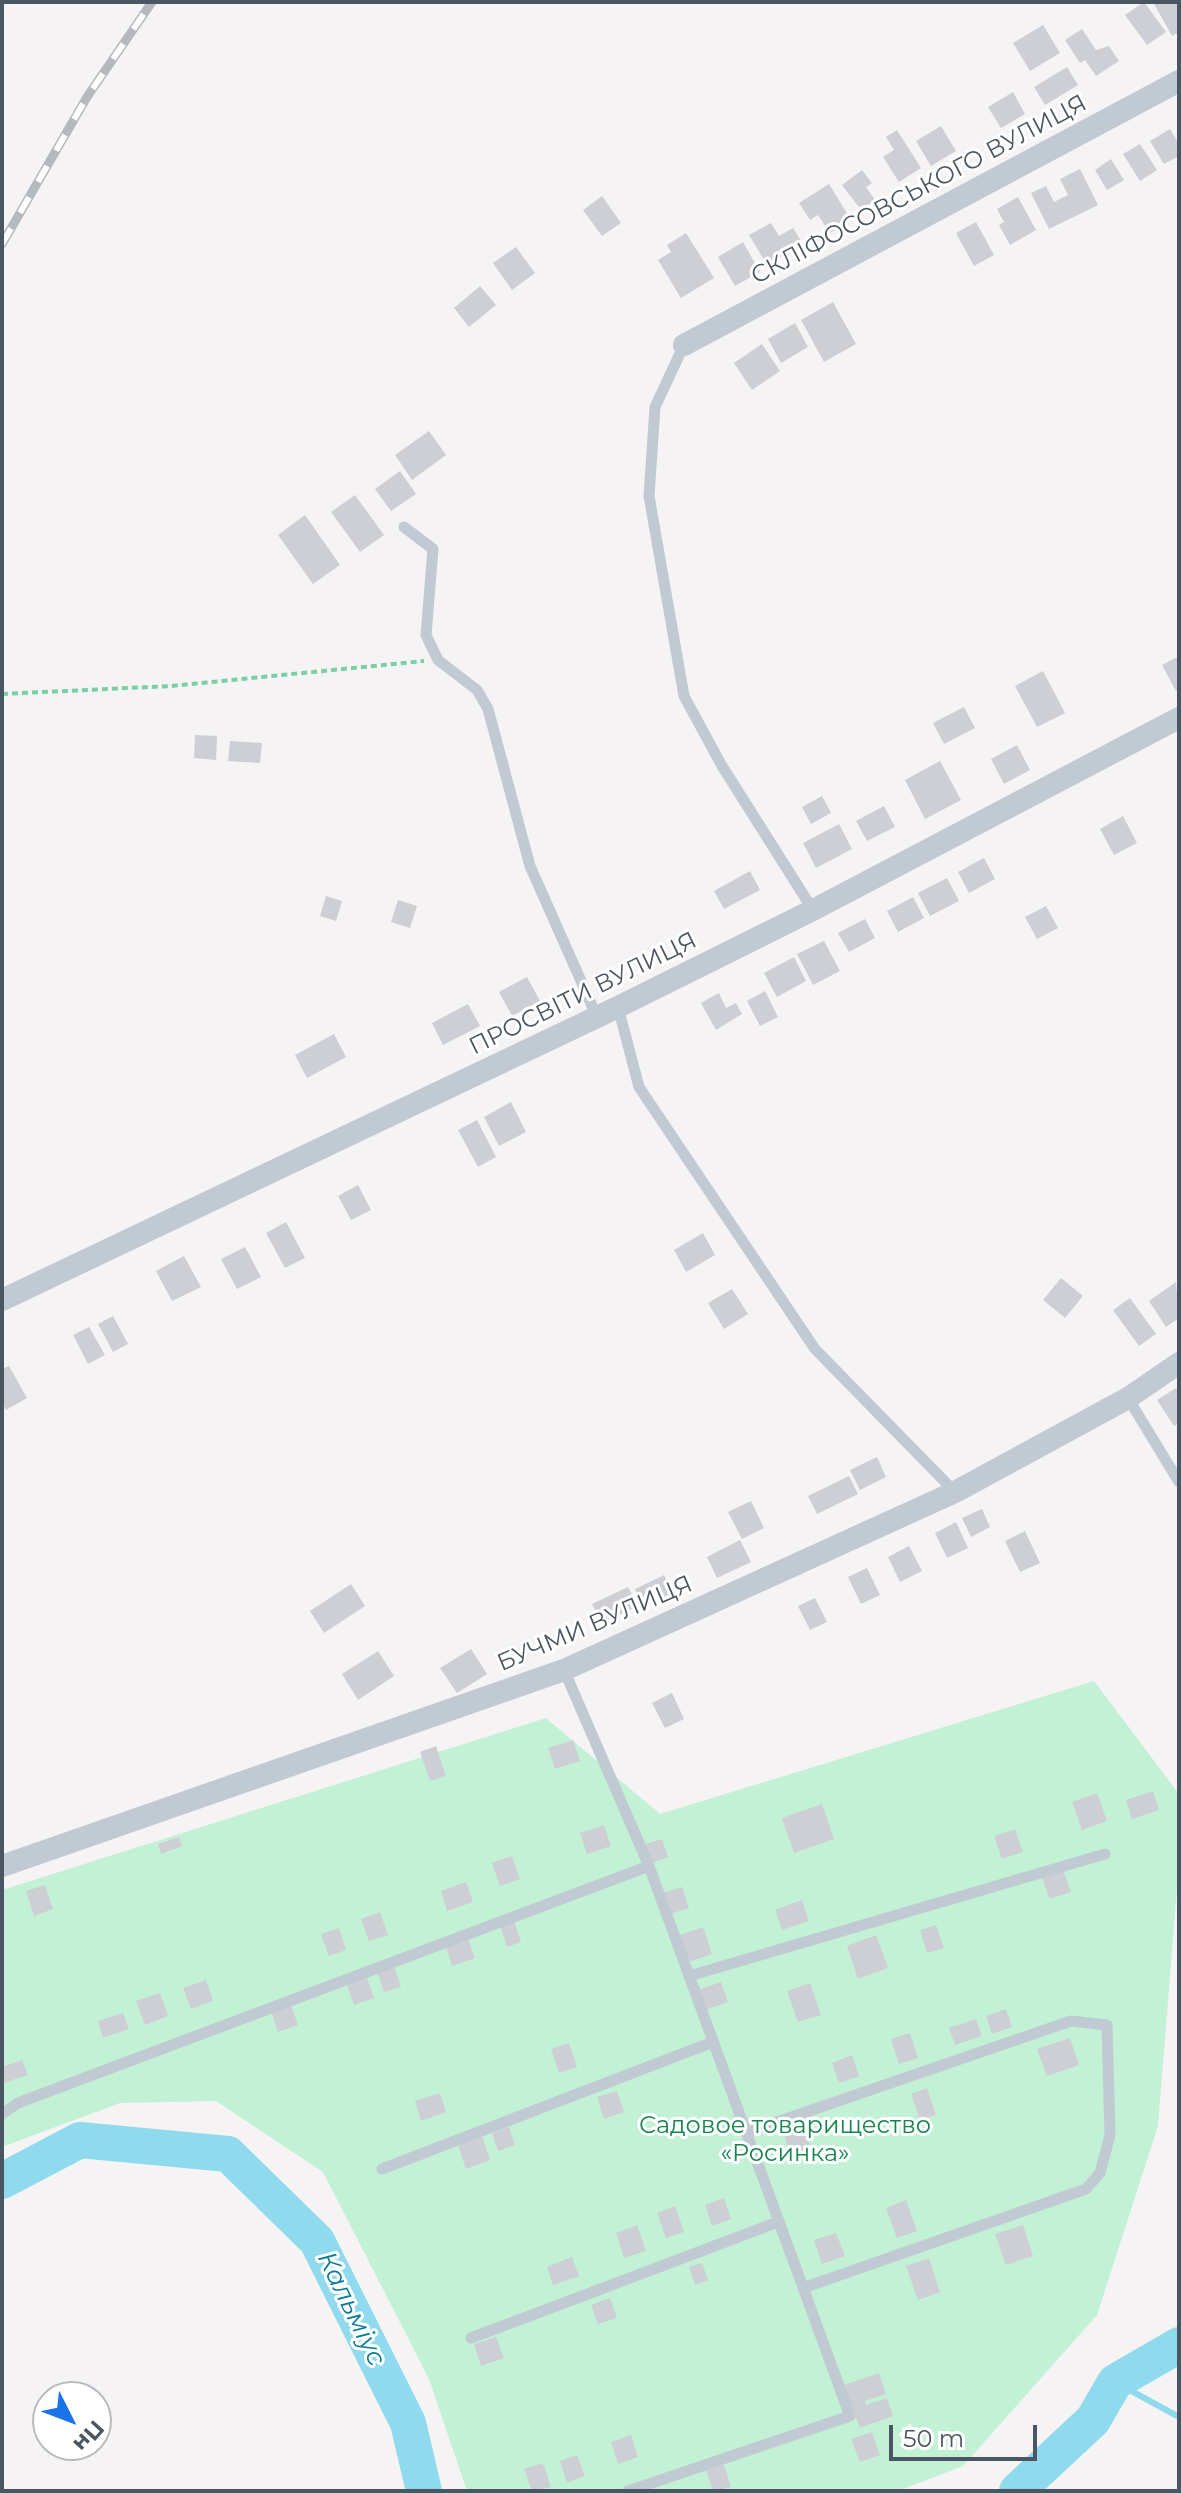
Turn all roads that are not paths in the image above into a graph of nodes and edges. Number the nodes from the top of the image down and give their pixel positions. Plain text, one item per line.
1 (1179, 81) edge
2 (684, 345) joint
3 (404, 527) dead end
4 (1179, 718) edge
5 (813, 910) junction
6 (618, 1007) junction
7 (597, 1017) junction
8 (2, 1300) edge
9 (1179, 1363) edge
10 (1128, 1398) junction
11 (1179, 1482) edge
12 (955, 1492) junction
13 (564, 1670) junction
14 (1105, 1854) dead end
15 (2, 1866) edge
16 (649, 1866) junction
17 (689, 1976) junction
18 (713, 2042) junction
19 (2, 2114) edge
20 (745, 2133) junction
21 (382, 2169) dead end
22 (778, 2222) junction
23 (803, 2288) junction
24 (471, 2338) dead end
25 (628, 2491) edge

1 - 2 street, СКЛІФОСОВСЬКОГО ВУЛИЦЯ
2 - 5 lane
3 - 7 lane
4 - 5 street, ПРОСВІТИ ВУЛИЦЯ
5 - 6 street, ПРОСВІТИ ВУЛИЦЯ
6 - 7 street, ПРОСВІТИ ВУЛИЦЯ
6 - 12 lane
7 - 8 street, ПРОСВІТИ ВУЛИЦЯ
9 - 10 street, БУЧМИ ВУЛИЦЯ
10 - 11 lane
10 - 12 street, БУЧМИ ВУЛИЦЯ
12 - 13 street, БУЧМИ ВУЛИЦЯ
13 - 15 street, БУЧМИ ВУЛИЦЯ
13 - 16 lane
14 - 17 lane
16 - 17 lane
16 - 19 lane
17 - 18 lane
18 - 20 lane
18 - 21 lane
20 - 22 lane
20 - 23 lane
22 - 23 lane
22 - 24 lane
23 - 25 lane

